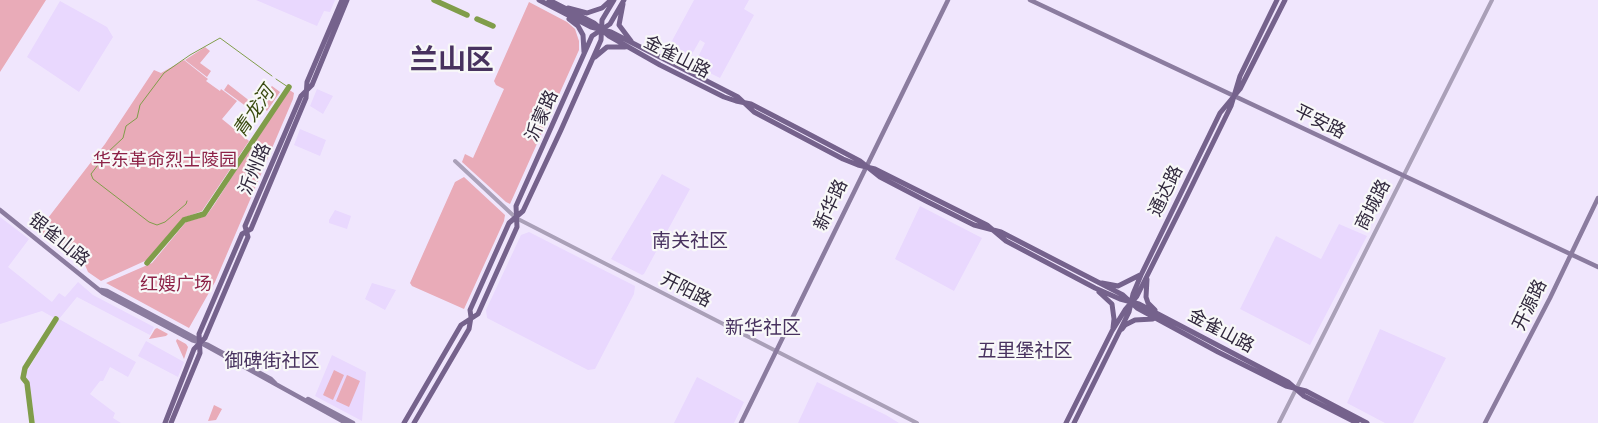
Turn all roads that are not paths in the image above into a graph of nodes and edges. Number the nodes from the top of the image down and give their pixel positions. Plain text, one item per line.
1 (342, 0) edge
2 (347, 0) edge
3 (539, 0) edge
4 (549, 0) edge
5 (612, 0) edge
6 (624, 0) edge
7 (948, 0) edge
8 (1030, 0) edge
9 (1277, 0) edge
10 (1285, 0) edge
11 (1492, 0) edge
12 (560, 8) junction
13 (601, 30) junction
14 (633, 43) junction
15 (627, 47) junction
16 (584, 55) junction
17 (591, 60) junction
18 (306, 90) junction
19 (1234, 96) junction
20 (743, 102) junction
21 (455, 161) dead end
22 (865, 166) junction
23 (1402, 176) junction
24 (1598, 198) edge
25 (0, 210) edge
26 (516, 218) junction
27 (991, 230) junction
28 (1570, 254) junction
29 (1598, 267) edge
30 (1141, 275) junction
31 (1148, 275) junction
32 (1096, 281) junction
33 (1095, 288) junction
34 (1131, 303) junction
35 (1161, 316) junction
36 (471, 317) junction
37 (1154, 318) junction
38 (1112, 330) junction
39 (1118, 335) junction
40 (201, 342) junction
41 (776, 352) junction
42 (1296, 389) junction
43 (295, 394) junction
44 (165, 423) edge
45 (171, 423) edge
46 (346, 423) edge
47 (353, 423) edge
48 (404, 423) edge
49 (414, 423) edge
50 (740, 423) edge
51 (918, 423) edge
52 (1066, 423) edge
53 (1074, 423) edge
54 (1279, 423) edge
55 (1357, 423) edge
56 (1367, 423) edge
57 (1485, 423) edge

1 - 18 main road, 沂州路
2 - 18 main road, 沂州路
3 - 12 main road, 金雀山路
4 - 12 main road, 金雀山路
5 - 12 main road
5 - 13 main road, 沂蒙路
6 - 13 main road, 沂蒙路
6 - 14 main road
7 - 22 main road, 新华路
8 - 19 main road, 平安路
9 - 19 main road, 通达路
10 - 19 main road, 通达路
11 - 23 street, 商城路
12 - 13 main road, 金雀山路
12 - 16 main road
13 - 14 main road, 金雀山路
13 - 15 main road, 金雀山路
13 - 16 main road, 沂蒙路
13 - 17 main road, 沂蒙路
14 - 20 main road, 金雀山路
15 - 17 main road
15 - 20 main road, 金雀山路
16 - 26 main road, 沂蒙路
17 - 26 main road, 沂蒙路
18 - 40 main road, 沂州路
19 - 23 main road, 平安路
19 - 30 main road, 通达路
19 - 31 main road, 通达路
20 - 22 main road, 金雀山路
21 - 26 street, 开阳路
22 - 27 main road, 金雀山路
22 - 41 main road, 新华路
23 - 28 main road, 平安路
23 - 42 street, 商城路
24 - 28 main road, 开源路
25 - 40 main road, 银雀山路
26 - 36 main road, 沂蒙路
26 - 36 main road, 沂蒙路
26 - 41 street, 开阳路
27 - 32 main road, 金雀山路
27 - 33 main road, 金雀山路
28 - 29 main road, 平安路
28 - 57 main road, 开源路
30 - 32 main road
30 - 34 main road, 通达路
31 - 34 main road, 通达路
31 - 35 main road
32 - 34 main road, 金雀山路
33 - 34 main road, 金雀山路
33 - 38 main road
34 - 35 main road, 金雀山路
34 - 37 main road, 金雀山路
34 - 38 main road, 通达路
34 - 39 main road, 通达路
35 - 42 main road, 金雀山路
36 - 48 main road, 沂蒙路
36 - 49 main road, 沂蒙路
37 - 39 main road
37 - 42 main road, 金雀山路
38 - 52 main road, 通达路
39 - 53 main road, 通达路
40 - 43 main road, 银雀山路
40 - 44 main road, 沂州路
40 - 45 main road, 沂州路
41 - 50 main road, 新华路
41 - 51 street, 开阳路
42 - 54 street, 商城路
42 - 55 main road, 金雀山路
42 - 56 main road, 金雀山路
43 - 46 main road, 银雀山路
43 - 47 main road, 银雀山路

